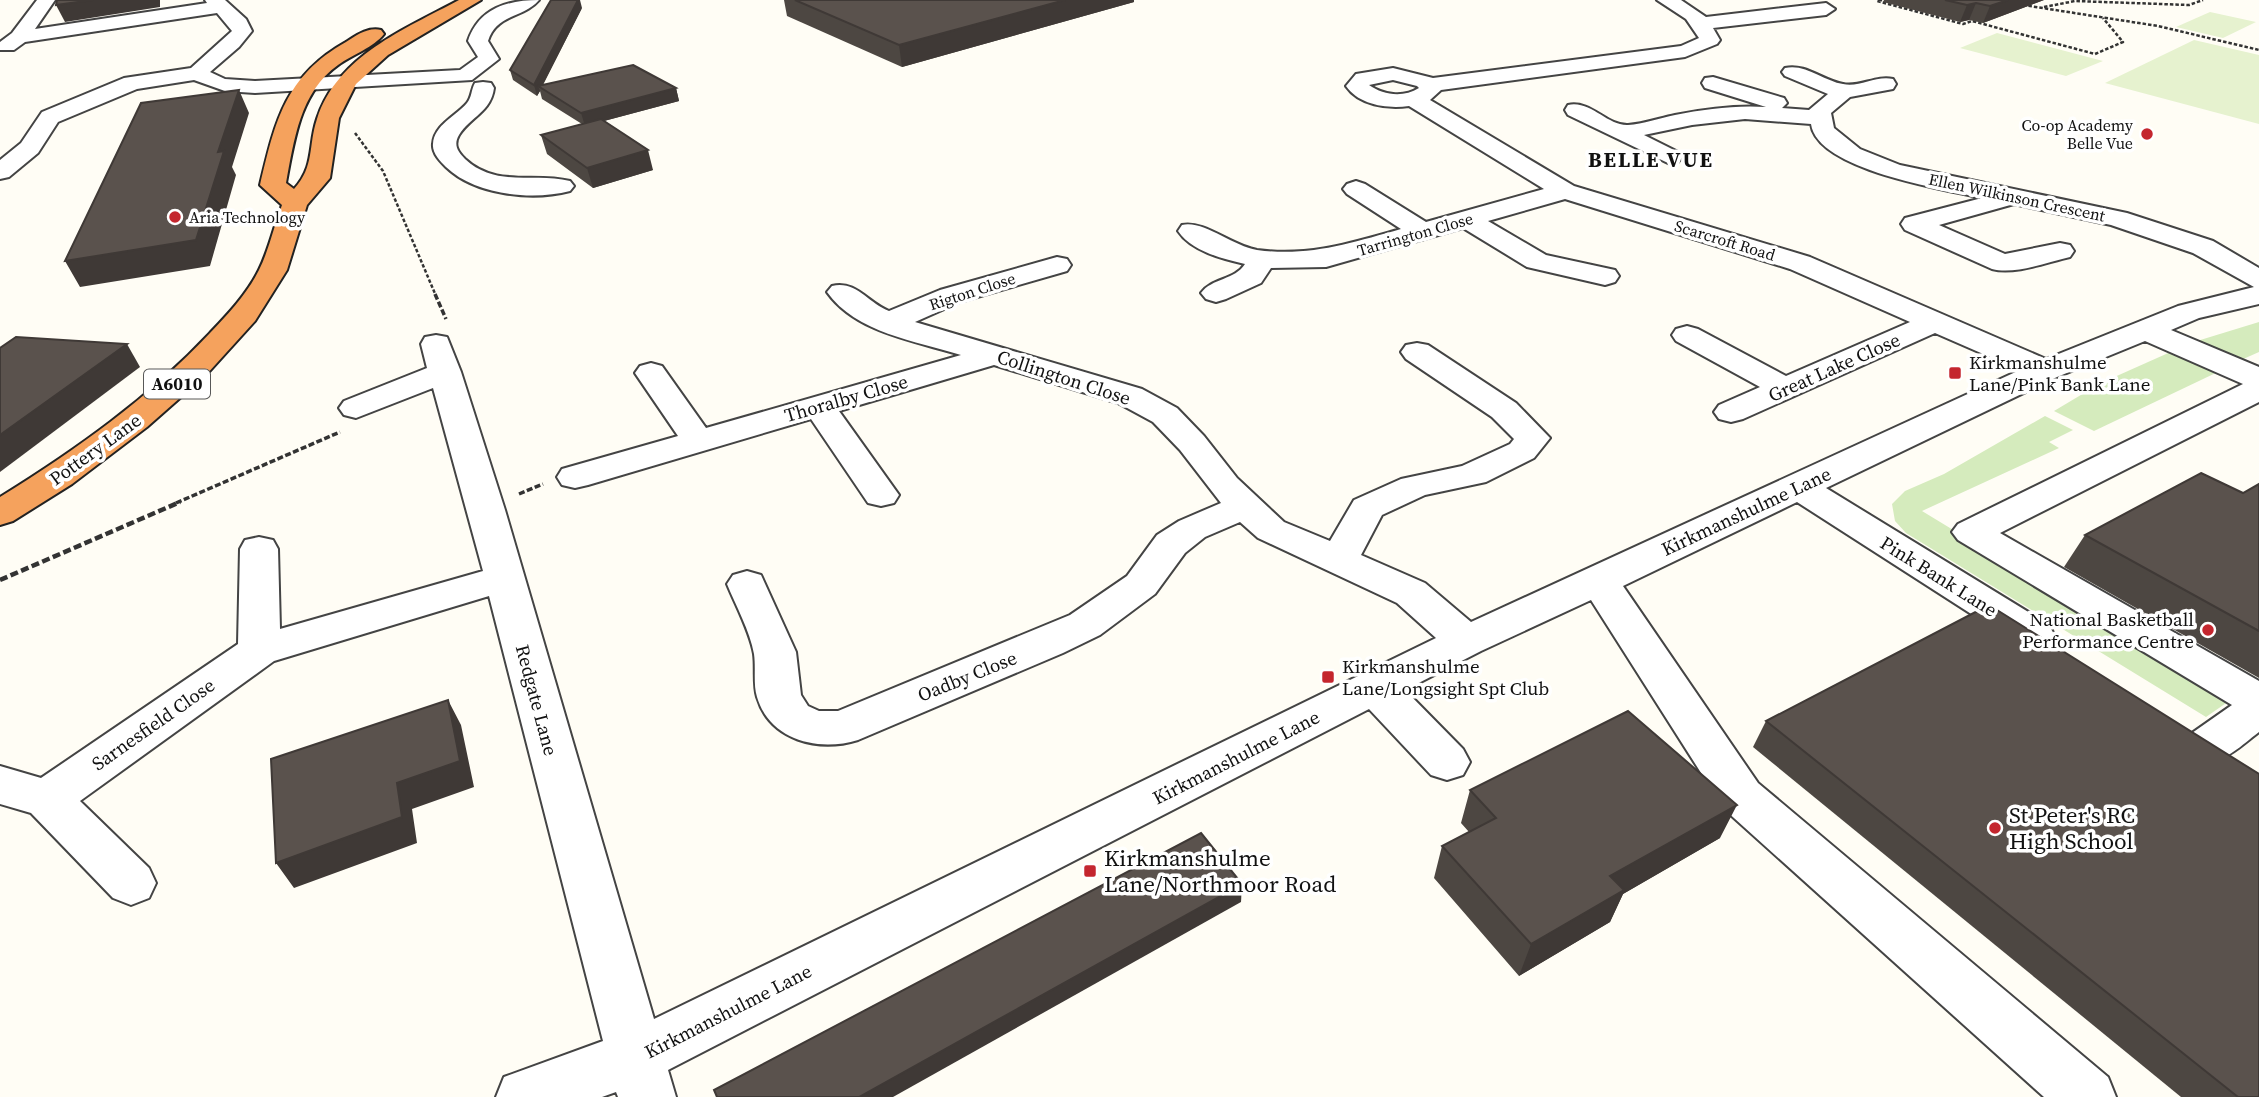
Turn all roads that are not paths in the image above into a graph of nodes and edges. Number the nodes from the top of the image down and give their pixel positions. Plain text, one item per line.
1 (46, 0) edge
2 (438, 0) edge
3 (472, 0) edge
4 (530, 0) edge
5 (1666, 0) edge
6 (217, 3) edge
7 (1826, 9) dead end
8 (1703, 23) junction
9 (19, 37) junction
10 (0, 51) edge
11 (1792, 72) dead end
12 (198, 73) junction
13 (474, 82) junction
14 (1713, 83) dead end
15 (1885, 84) dead end
16 (303, 85) junction
17 (1843, 92) junction
18 (337, 100) junction
19 (1576, 110) dead end
20 (1821, 118) junction
21 (1622, 133) junction
22 (1670, 157) dead end
23 (0, 172) edge
24 (561, 186) dead end
25 (1356, 189) dead end
26 (1565, 191) junction
27 (2014, 197) junction
28 (295, 204) junction
29 (1466, 219) junction
30 (1191, 231) dead end
31 (1423, 232) junction
32 (2060, 251) dead end
33 (1262, 259) junction
34 (1056, 265) dead end
35 (1605, 276) dead end
36 (2259, 280) edge
37 (842, 292) dead end
38 (1216, 293) dead end
39 (2259, 295) edge
40 (1937, 321) junction
41 (889, 322) junction
42 (2143, 329) junction
43 (1687, 335) dead end
44 (1417, 352) dead end
45 (994, 355) junction
46 (2046, 370) junction
47 (651, 373) dead end
48 (2259, 379) edge
49 (1785, 388) junction
50 (2259, 388) edge
51 (819, 406) junction
52 (356, 408) road end
53 (1731, 412) dead end
54 (698, 441) junction
55 (575, 477) road end
56 (1798, 486) junction
57 (881, 495) dead end
58 (1245, 506) junction
59 (0, 513) edge
60 (259, 549) dead end
61 (1339, 559) junction
62 (504, 579) junction
63 (1599, 581) junction
64 (747, 584) dead end
65 (1466, 641) junction
66 (259, 650) junction
67 (2068, 656) edge
68 (1375, 687) junction
69 (2259, 701) edge
70 (2259, 709) edge
71 (2207, 744) edge
72 (1447, 762) dead end
73 (0, 785) edge
74 (47, 799) junction
75 (131, 883) dead end
76 (641, 1077) edge
77 (525, 1097) edge
78 (2087, 1097) edge

1 - 9 street
2 - 16 highway
3 - 18 highway
4 - 13 street
5 - 8 street
6 - 9 street
6 - 12 street
7 - 8 street
8 - 26 street, Scarcroft Road
9 - 10 street
11 - 17 street
12 - 16 street
12 - 23 street
13 - 18 street
13 - 24 street
14 - 20 street
15 - 17 street
16 - 18 street
16 - 28 highway
17 - 20 street
18 - 28 highway, Pottery Lane / A6010
19 - 21 street
20 - 21 street
20 - 27 street, Ellen Wilkinson Crescent
21 - 22 street
25 - 31 street
26 - 29 street, Tarrington Close
26 - 40 street, Scarcroft Road
27 - 32 street
27 - 36 street, Ellen Wilkinson Crescent
28 - 59 highway, Pottery Lane / A6010
29 - 31 street, Tarrington Close
29 - 35 street
30 - 33 street, Tarrington Close
31 - 33 street, Tarrington Close
33 - 38 street
34 - 41 street, Rigton Close
37 - 41 street, Collington Close
39 - 42 street, Kirkmanshulme Lane
40 - 46 street, Scarcroft Road
40 - 49 street, Great Lake Close
41 - 45 street, Collington Close
42 - 46 street, Kirkmanshulme Lane
42 - 48 street
43 - 49 street
44 - 61 street
45 - 51 street, Thoralby Close
45 - 58 street, Collington Close
46 - 56 street, Kirkmanshulme Lane
47 - 54 street
49 - 53 street, Great Lake Close
50 - 69 street
51 - 54 street, Thoralby Close
51 - 57 street
52 - 62 street, Redgate Lane
54 - 55 street, Thoralby Close
56 - 63 street, Kirkmanshulme Lane
56 - 67 street, Pink Bank Lane
58 - 61 street, Collington Close
58 - 64 street, Oadby Close
60 - 66 street
61 - 65 street, Collington Close
62 - 66 street, Sarnesfield Close
62 - 76 street, Redgate Lane
63 - 65 street, Kirkmanshulme Lane
63 - 78 street
65 - 68 street, Kirkmanshulme Lane
66 - 74 street, Sarnesfield Close
68 - 72 street
68 - 76 street, Kirkmanshulme Lane
70 - 71 street
73 - 74 street
74 - 75 street
76 - 77 street, Kirkmanshulme Lane

